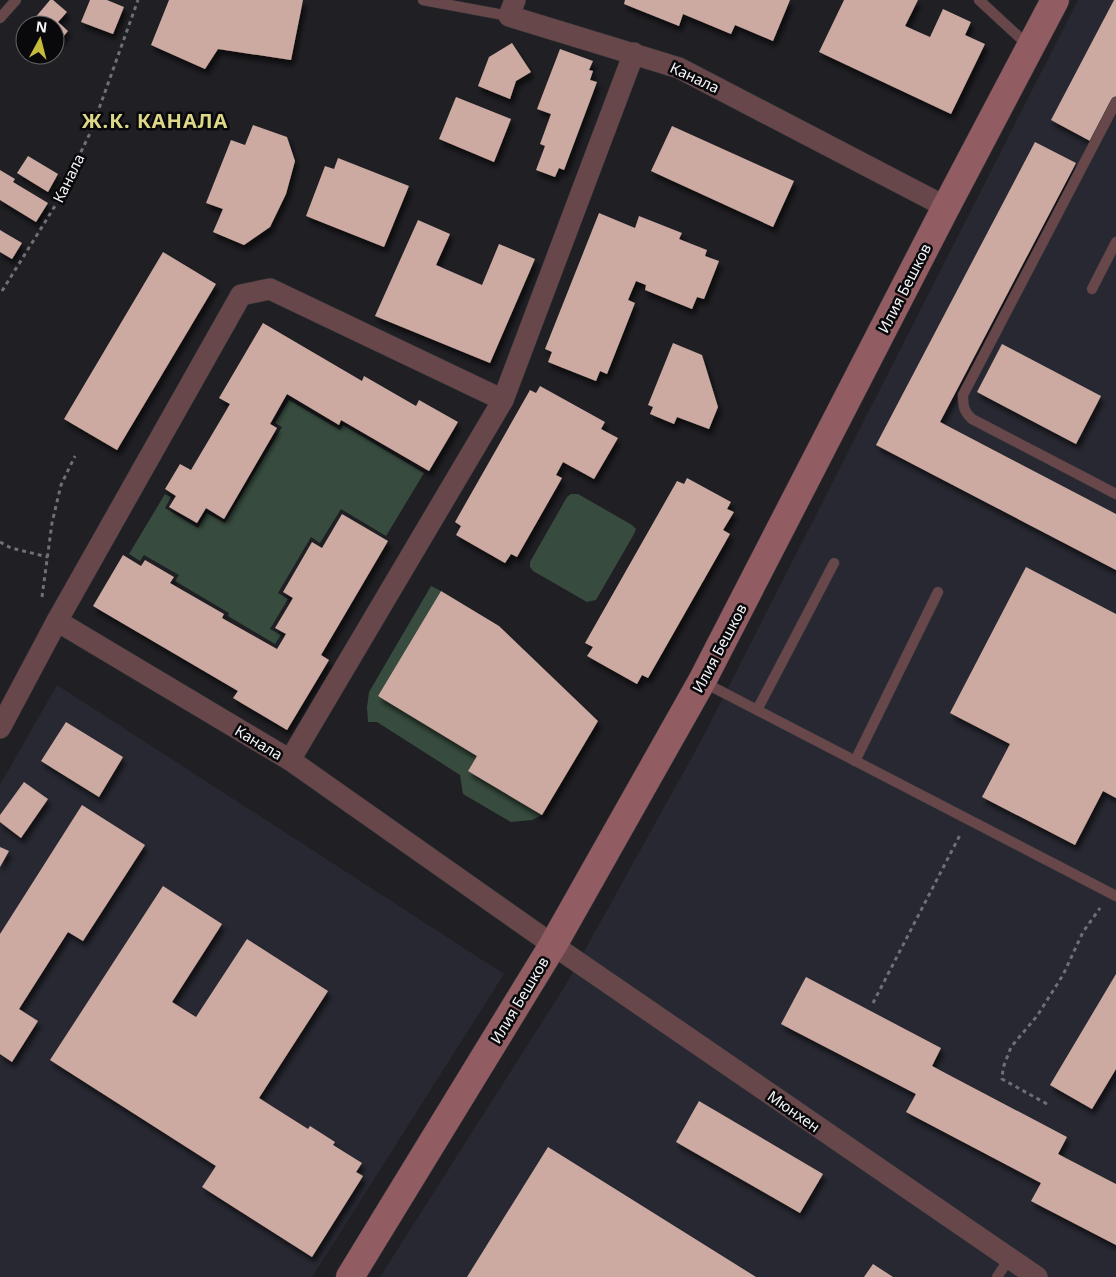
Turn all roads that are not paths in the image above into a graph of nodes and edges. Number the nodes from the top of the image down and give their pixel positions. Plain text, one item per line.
1 (16, 0) edge
2 (424, 0) edge
3 (979, 0) edge
4 (1055, 0) edge
5 (512, 8) edge
6 (0, 18) edge
7 (1030, 47) junction
8 (634, 53) junction
9 (1116, 102) edge
10 (946, 207) junction
11 (1116, 242) edge
12 (1092, 289) dead end
13 (503, 400) junction
14 (1116, 494) edge
15 (834, 564) dead end
16 (938, 592) dead end
17 (53, 629) junction
18 (702, 681) junction
19 (758, 710) junction
20 (0, 728) edge
21 (290, 760) junction
22 (856, 760) junction
23 (1113, 894) edge
24 (553, 945) junction
25 (1009, 1259) junction
26 (350, 1277) edge
27 (997, 1277) edge
28 (1037, 1277) edge

1 - 6 lane
2 - 5 lane, Канала
3 - 7 lane
4 - 7 street, Илия Бешков
5 - 8 street, Канала
7 - 10 street, Илия Бешков
8 - 10 street, Канала
8 - 13 street
9 - 14 lane
10 - 18 street, Илия Бешков
11 - 12 lane
13 - 17 street
13 - 21 street
15 - 19 lane
16 - 22 lane
17 - 20 street
17 - 21 street, Канала
18 - 19 lane
18 - 24 street, Илия Бешков
19 - 22 lane
21 - 24 street, Канала
22 - 23 lane
24 - 25 street, Мюнхен
24 - 26 street, Илия Бешков
25 - 27 lane
25 - 28 street, Мюнхен

